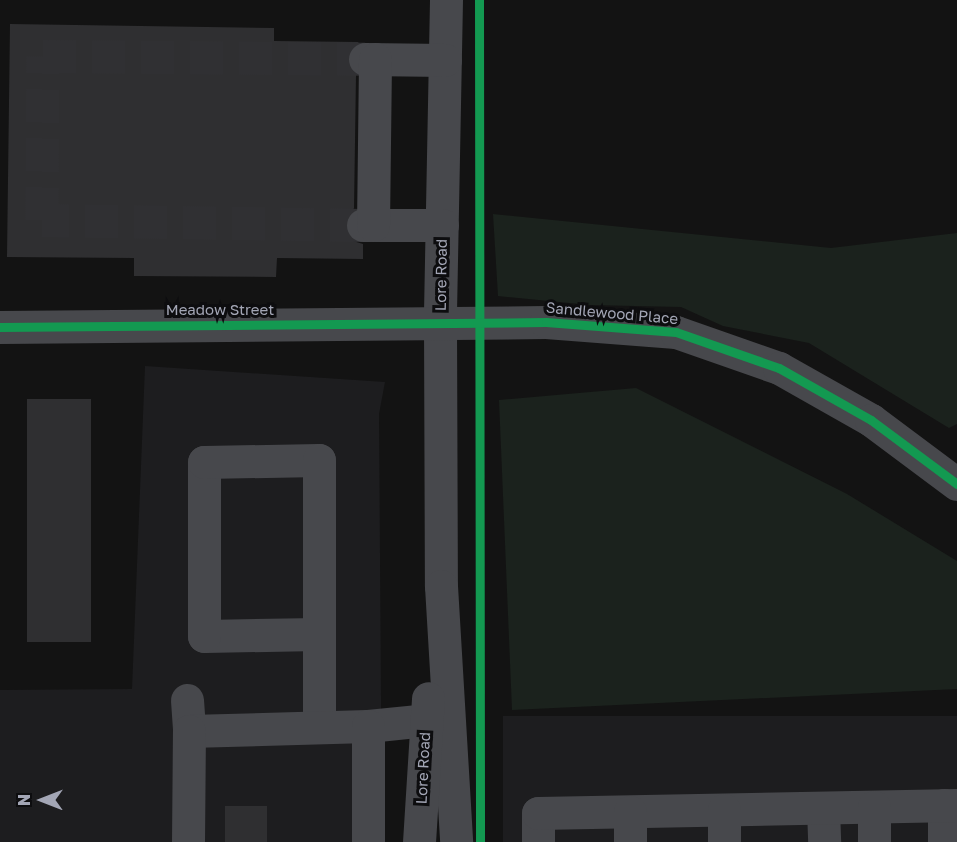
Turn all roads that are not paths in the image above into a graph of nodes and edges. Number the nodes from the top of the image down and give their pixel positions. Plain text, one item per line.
1 (446, 0) edge
2 (445, 60) junction
3 (442, 225) junction
4 (440, 323) junction
5 (0, 327) edge
6 (957, 483) edge
7 (441, 586) junction
8 (318, 633) junction
9 (426, 720) junction
10 (318, 726) junction
11 (368, 726) junction
12 (950, 805) edge
13 (874, 807) junction
14 (823, 808) junction
15 (724, 810) junction
16 (630, 827) edge
17 (188, 842) edge
18 (368, 842) edge
19 (419, 842) edge
20 (456, 842) edge
21 (538, 842) edge
22 (724, 842) edge
23 (824, 842) edge
24 (874, 842) edge
25 (944, 842) edge

1 - 2 street, Lore Road
2 - 3 street, Lore Road
2 - 3 street
3 - 4 street, Lore Road
4 - 5 street, Meadow Street
4 - 6 street, Sandlewood Place
4 - 7 street, Lore Road
7 - 9 street, Lore Road
7 - 20 street, Lore Road
8 - 8 street
8 - 10 street
9 - 11 street
9 - 19 street, Lore Road
10 - 11 street
10 - 17 street
11 - 18 street
12 - 13 street
12 - 25 street
13 - 14 street
13 - 24 street
14 - 15 street
14 - 23 street
15 - 16 street
15 - 22 street
16 - 21 street

